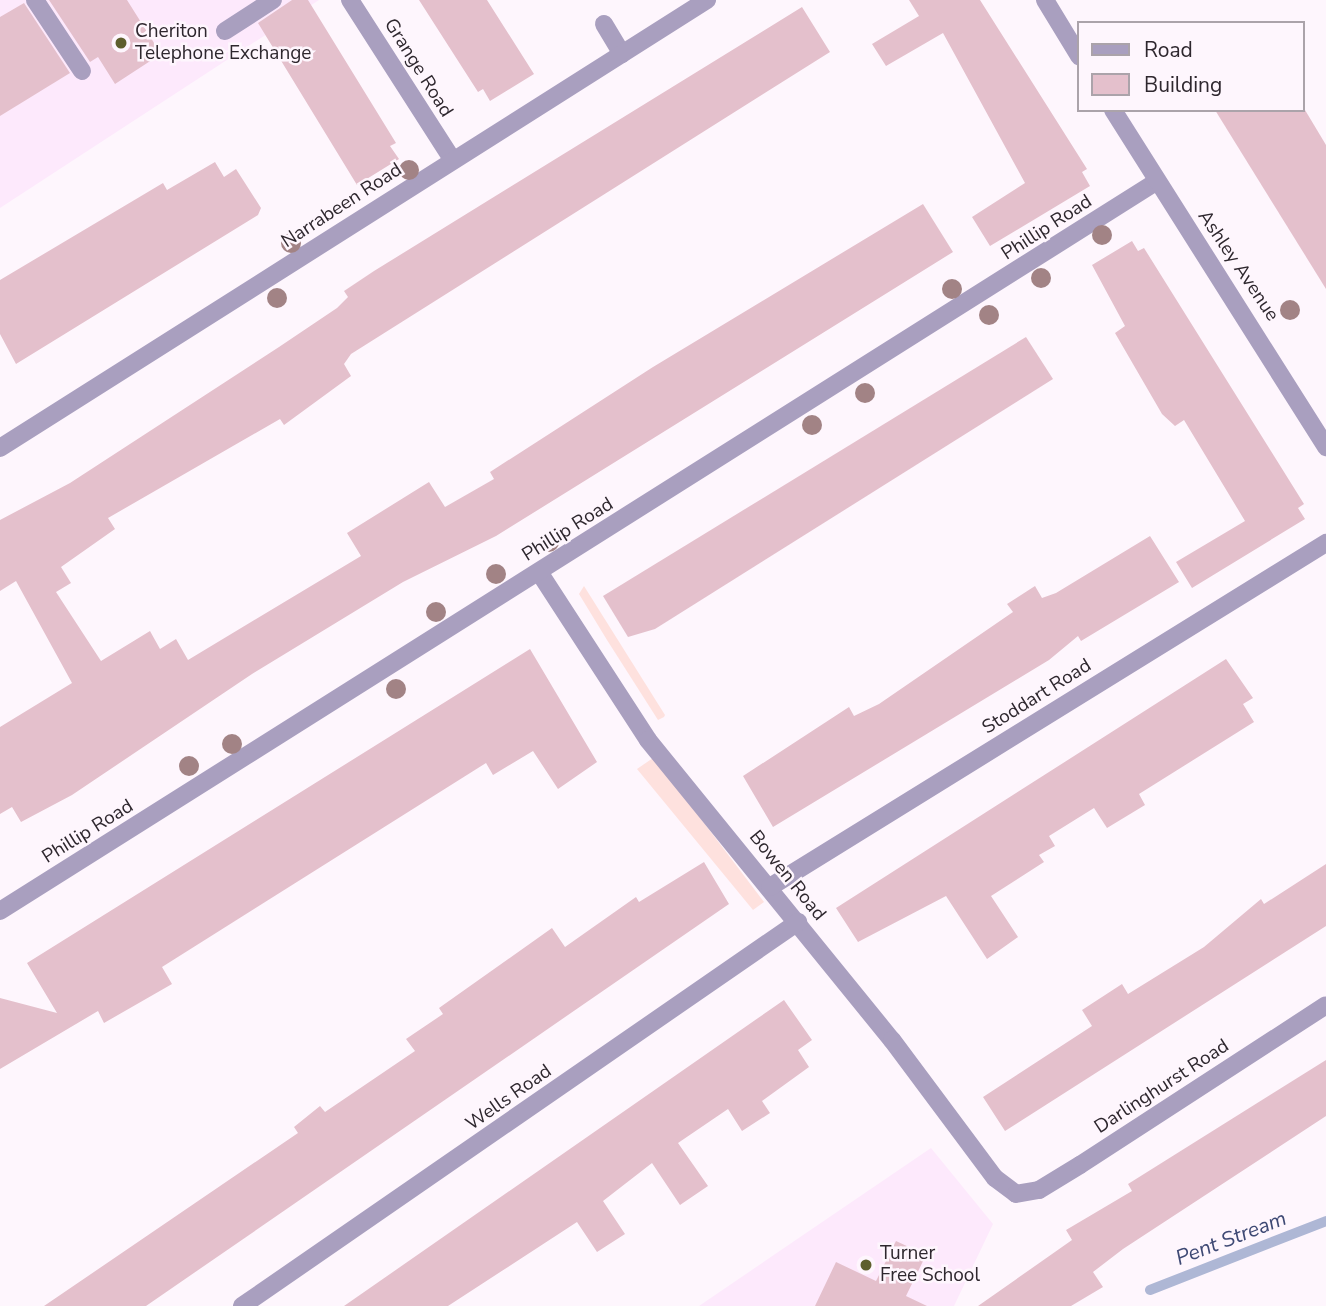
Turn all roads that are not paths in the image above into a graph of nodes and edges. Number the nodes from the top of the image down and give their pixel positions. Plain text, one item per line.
1 (36, 0) edge
2 (273, 0) edge
3 (350, 0) edge
4 (707, 0) edge
5 (1045, 0) edge
6 (604, 24) dead end
7 (225, 31) dead end
8 (622, 54) junction
9 (1078, 54) edge
10 (82, 71) dead end
11 (1113, 112) edge
12 (452, 159) junction
13 (1156, 182) junction
14 (1326, 447) edge
15 (0, 448) edge
16 (1326, 543) edge
17 (539, 572) junction
18 (770, 887) junction
19 (0, 911) edge
20 (798, 922) junction
21 (1326, 1005) edge
22 (1016, 1194) joint
23 (242, 1306) edge

1 - 10 street
2 - 7 street
3 - 12 street, Grange Road
4 - 8 street, Narrabeen Road
5 - 9 street
6 - 8 street
8 - 12 street, Narrabeen Road
11 - 13 street, Ashley Avenue
12 - 15 street, Narrabeen Road
13 - 14 street, Ashley Avenue
13 - 17 street, Phillip Road
16 - 18 street, Stoddart Road
17 - 18 street, Bowen Road
17 - 19 street, Phillip Road
18 - 20 street, Bowen Road
20 - 22 street, Bowen Road
20 - 23 street, Wells Road
21 - 22 street, Darlinghurst Road

